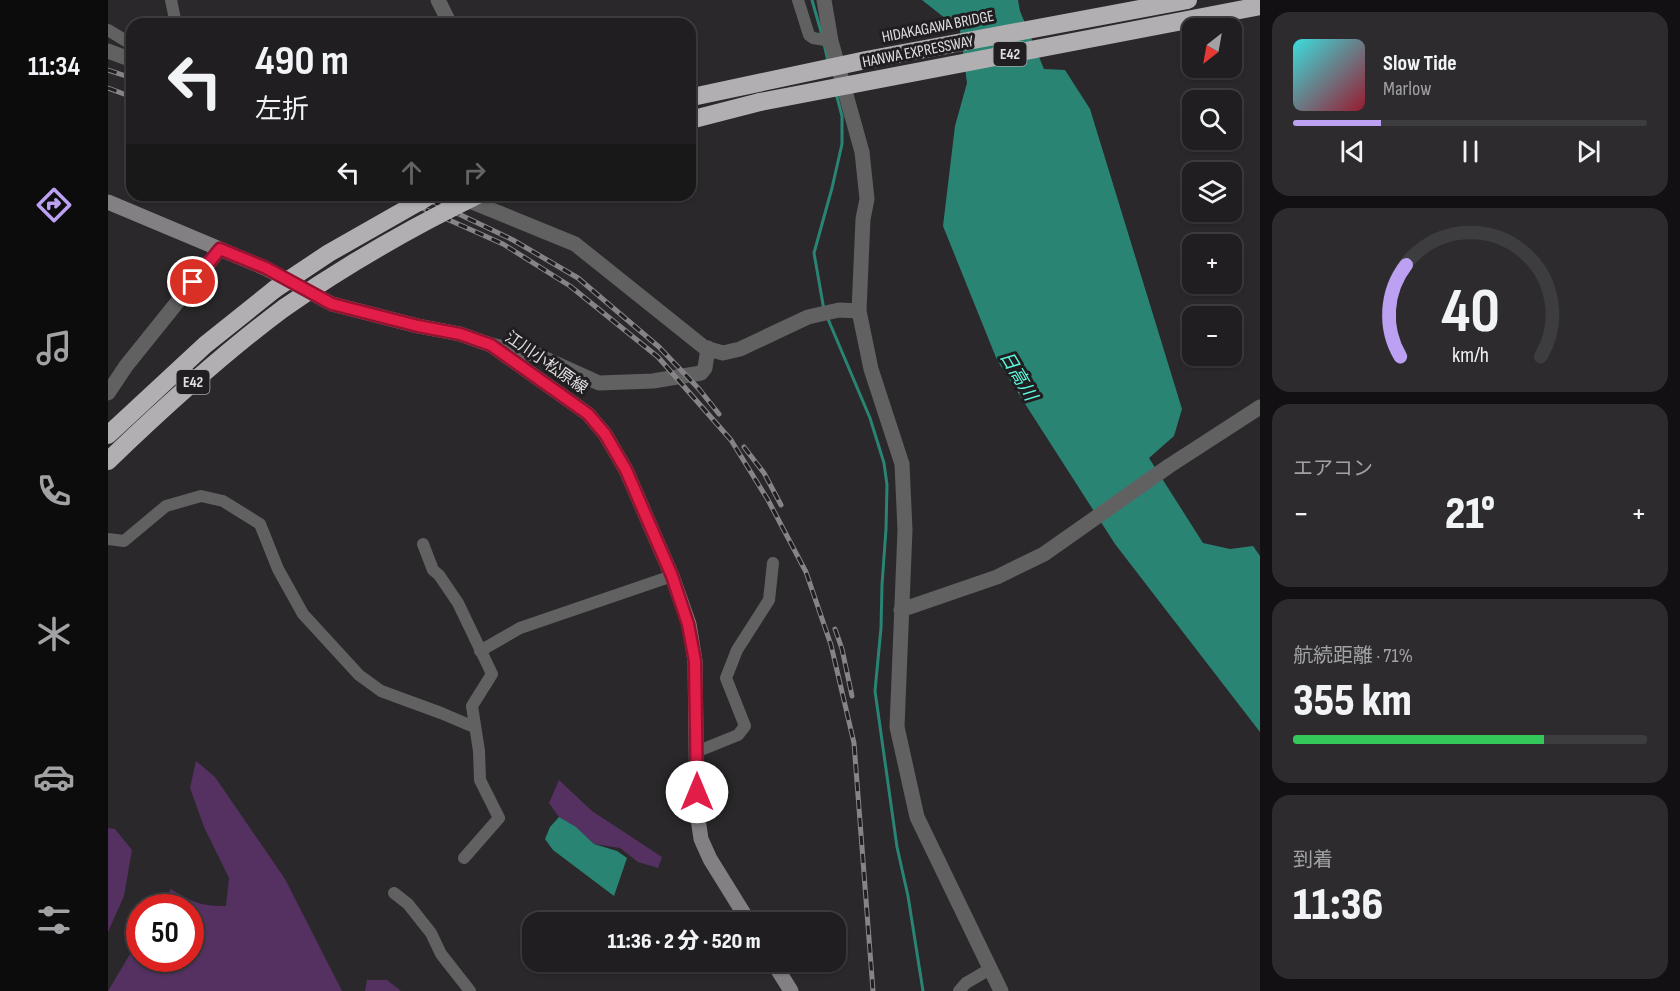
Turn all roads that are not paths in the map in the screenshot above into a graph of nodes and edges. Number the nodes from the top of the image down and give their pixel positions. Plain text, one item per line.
1 (171, 0) edge
2 (438, 0) edge
3 (798, 0) edge
4 (824, 0) edge
5 (1188, 0) edge
6 (1260, 6) edge
7 (175, 18) edge
8 (447, 18) edge
9 (108, 30) edge
10 (126, 41) edge
11 (831, 41) junction
12 (108, 51) edge
13 (126, 58) edge
14 (696, 96) edge
15 (696, 118) edge
16 (419, 201) edge
17 (471, 201) edge
18 (483, 201) edge
19 (108, 202) edge
20 (220, 249) junction
21 (859, 311) junction
22 (491, 345) junction
23 (708, 348) junction
24 (108, 393) edge
25 (1260, 406) edge
26 (108, 435) edge
27 (108, 461) edge
28 (108, 539) edge
29 (423, 544) dead end
30 (772, 563) dead end
31 (672, 576) junction
32 (901, 610) junction
33 (480, 651) junction
34 (474, 727) junction
35 (696, 752) junction
36 (464, 858) dead end
37 (394, 893) dead end
38 (743, 912) edge
39 (990, 969) junction
40 (779, 972) edge
41 (470, 991) edge
42 (791, 991) edge
43 (959, 991) edge
44 (1001, 991) edge

1 - 7 street
2 - 8 street
3 - 11 street
4 - 11 street
5 - 14 highway, HIDAKAGAWA BRIDGE / E42, bridge
6 - 15 highway, HANWA EXPRESSWAY / E42, bridge
9 - 10 street
11 - 21 street
12 - 13 street
16 - 26 highway, E42, bridge
17 - 27 highway, E42, bridge
18 - 23 street
19 - 20 main road, 江川小松原線
20 - 22 main road, 江川小松原線
20 - 24 street
21 - 23 street
21 - 32 street
22 - 23 street
22 - 31 main road, 江川小松原線
25 - 32 street
28 - 34 street
29 - 33 street
30 - 35 street
31 - 33 street
31 - 35 main road, 江川小松原線
32 - 39 street
33 - 34 street
34 - 36 street
35 - 38 main road, 江川小松原線
37 - 41 street
39 - 43 street
39 - 44 street
40 - 42 main road

